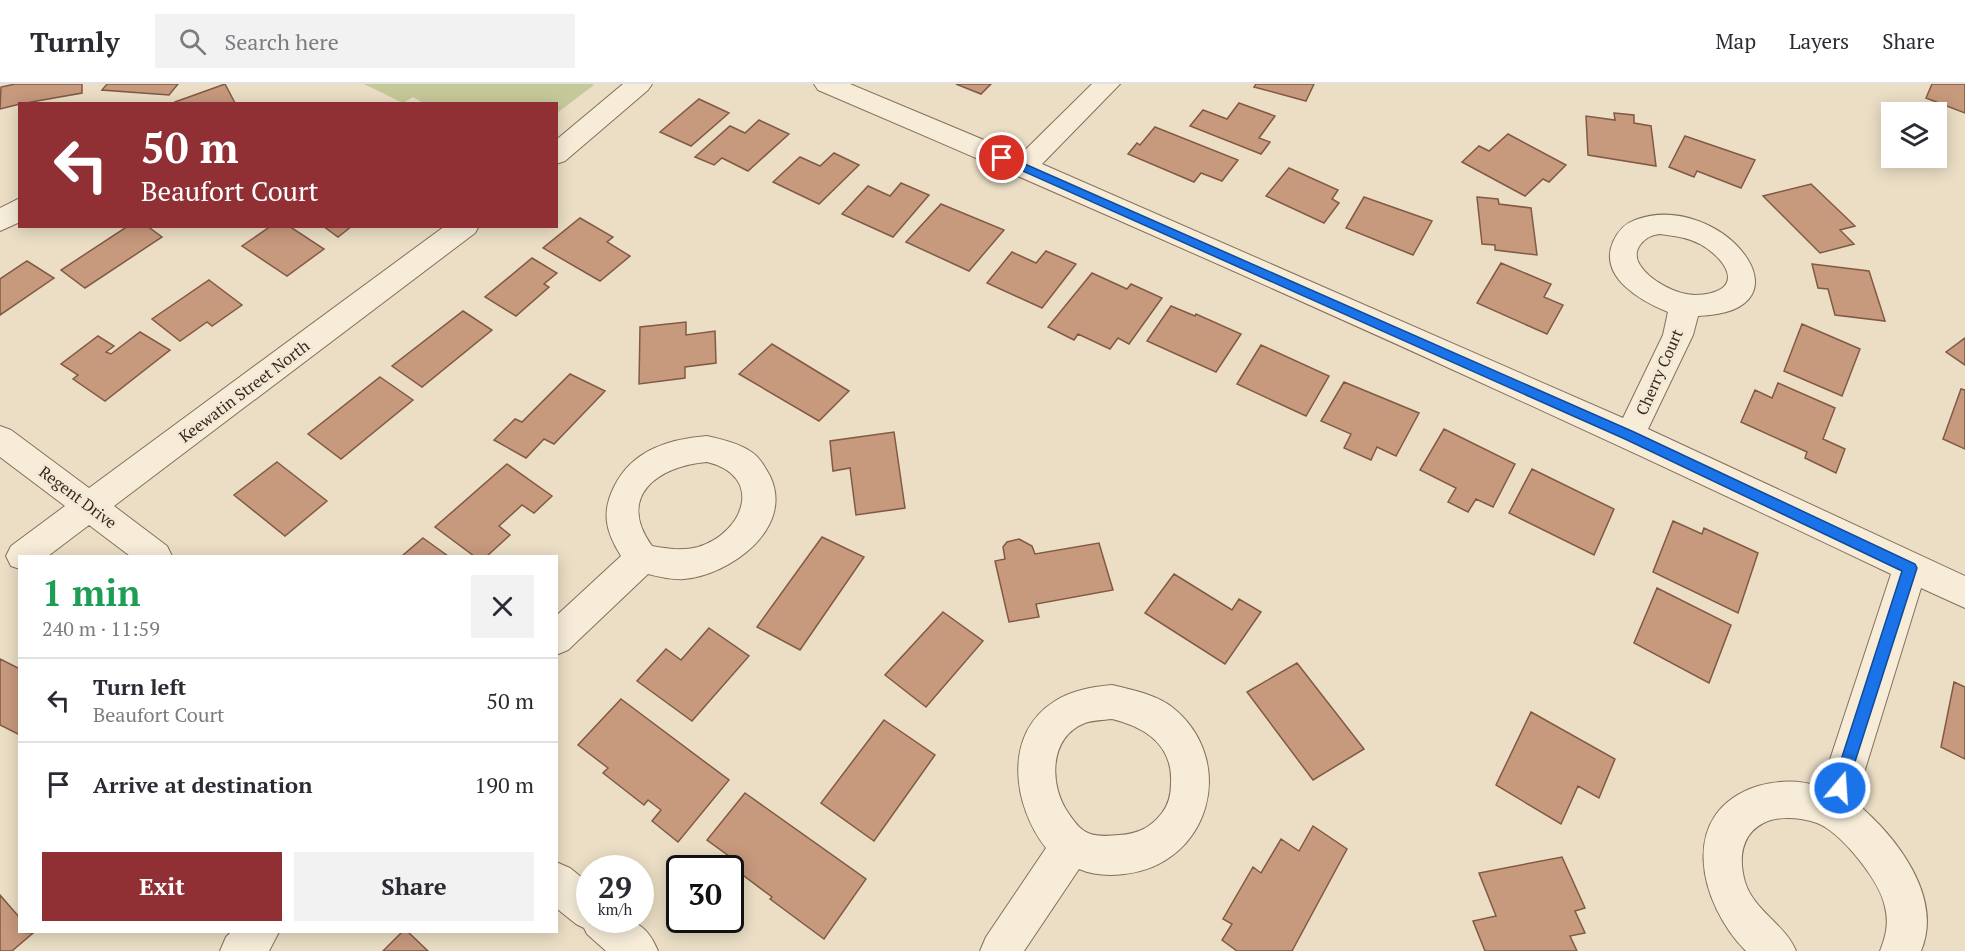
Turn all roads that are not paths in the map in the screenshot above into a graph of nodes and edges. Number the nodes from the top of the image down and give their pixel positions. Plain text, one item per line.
1 (639, 84) edge
2 (827, 84) edge
3 (1107, 84) edge
4 (558, 153) edge
5 (1024, 167) junction
6 (18, 209) edge
7 (0, 221) edge
8 (462, 228) edge
9 (1683, 306) dead end
10 (1630, 435) junction
11 (0, 439) edge
12 (91, 506) junction
13 (25, 555) edge
14 (154, 555) edge
15 (642, 558) dead end
16 (18, 560) edge
17 (1910, 568) junction
18 (0, 573) edge
19 (1965, 593) edge
20 (558, 637) edge
21 (1833, 810) junction
22 (1071, 846) junction
23 (558, 884) edge
24 (576, 898) edge
25 (258, 933) edge
26 (617, 933) edge
27 (240, 951) edge
28 (638, 951) edge
29 (1000, 951) edge
30 (1776, 951) edge
31 (1900, 951) edge

1 - 4 street
2 - 5 street
3 - 5 street
5 - 10 street
6 - 7 street
8 - 12 street, Keewatin Street North
9 - 10 street, Cherry Court
10 - 17 street
11 - 12 street, Regent Drive
12 - 13 street, Keewatin Street North
12 - 14 street, Regent Drive
15 - 20 street
16 - 18 street, Keewatin Street North
17 - 19 street
17 - 21 street
21 - 30 street
21 - 31 street
22 - 22 street
22 - 29 street
23 - 24 street
25 - 27 street
26 - 28 street

